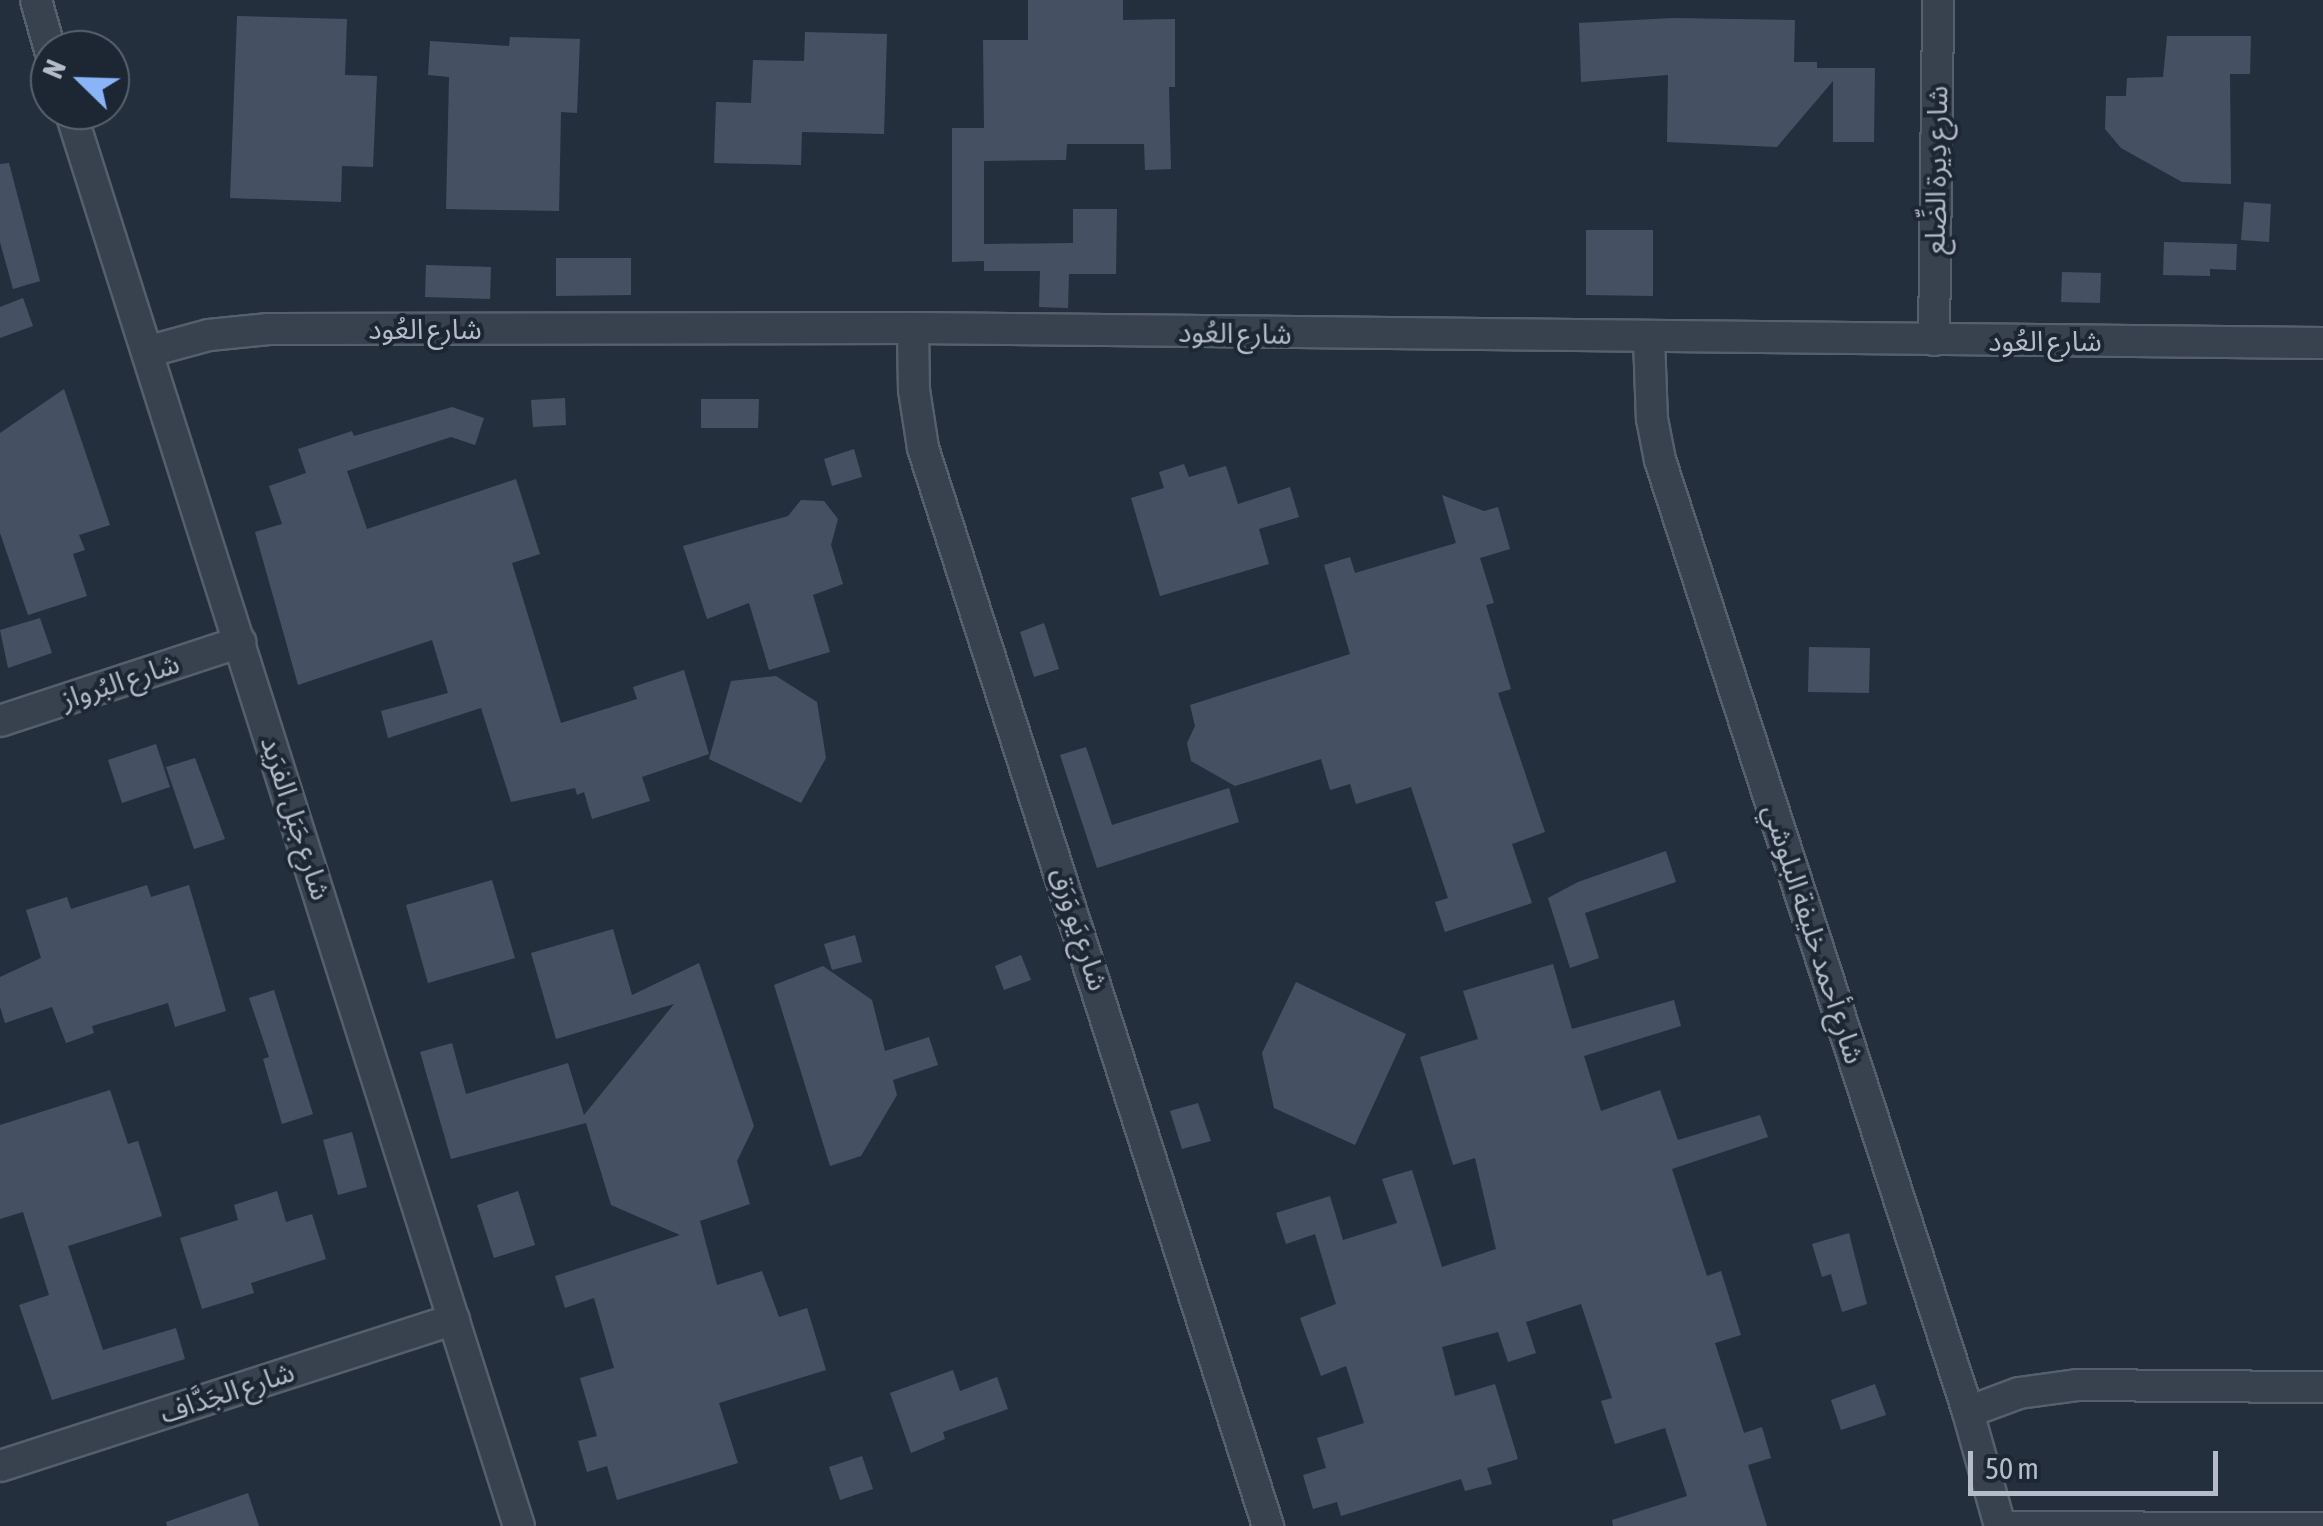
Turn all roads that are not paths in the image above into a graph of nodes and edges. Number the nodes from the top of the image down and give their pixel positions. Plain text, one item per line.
1 (36, 0) edge
2 (1938, 0) edge
3 (44, 30) edge
4 (77, 130) edge
5 (914, 328) junction
6 (1649, 339) junction
7 (1934, 340) junction
8 (2323, 343) edge
9 (150, 351) junction
10 (240, 642) junction
11 (0, 721) edge
12 (454, 1319) junction
13 (2323, 1388) edge
14 (1968, 1412) junction
15 (0, 1466) edge
16 (2323, 1520) edge
17 (1999, 1522) edge
18 (519, 1526) edge
19 (1268, 1526) edge

1 - 3 street
2 - 7 street, شارع دِيرة الضِّلع
4 - 9 street, شارع جَبَل الفرَيد
5 - 6 street, شارع العُود
5 - 9 street, شارع العُود
5 - 19 street, شارع يَو وَرَق
6 - 7 street, شارع العُود
6 - 14 street, شارع أحمد خليفة البلوشي
7 - 8 street, شارع العُود
9 - 10 street, شارع جَبَل الفرَيد
10 - 11 street, شارع البُرواز
10 - 12 street, شارع جَبَل الفرَيد
12 - 15 street, شارع الجَدَّاف
12 - 18 street, شارع جَبَل الفرَيد
13 - 14 street
14 - 17 street, شارع أحمد خليفة البلوشي
16 - 17 lane

